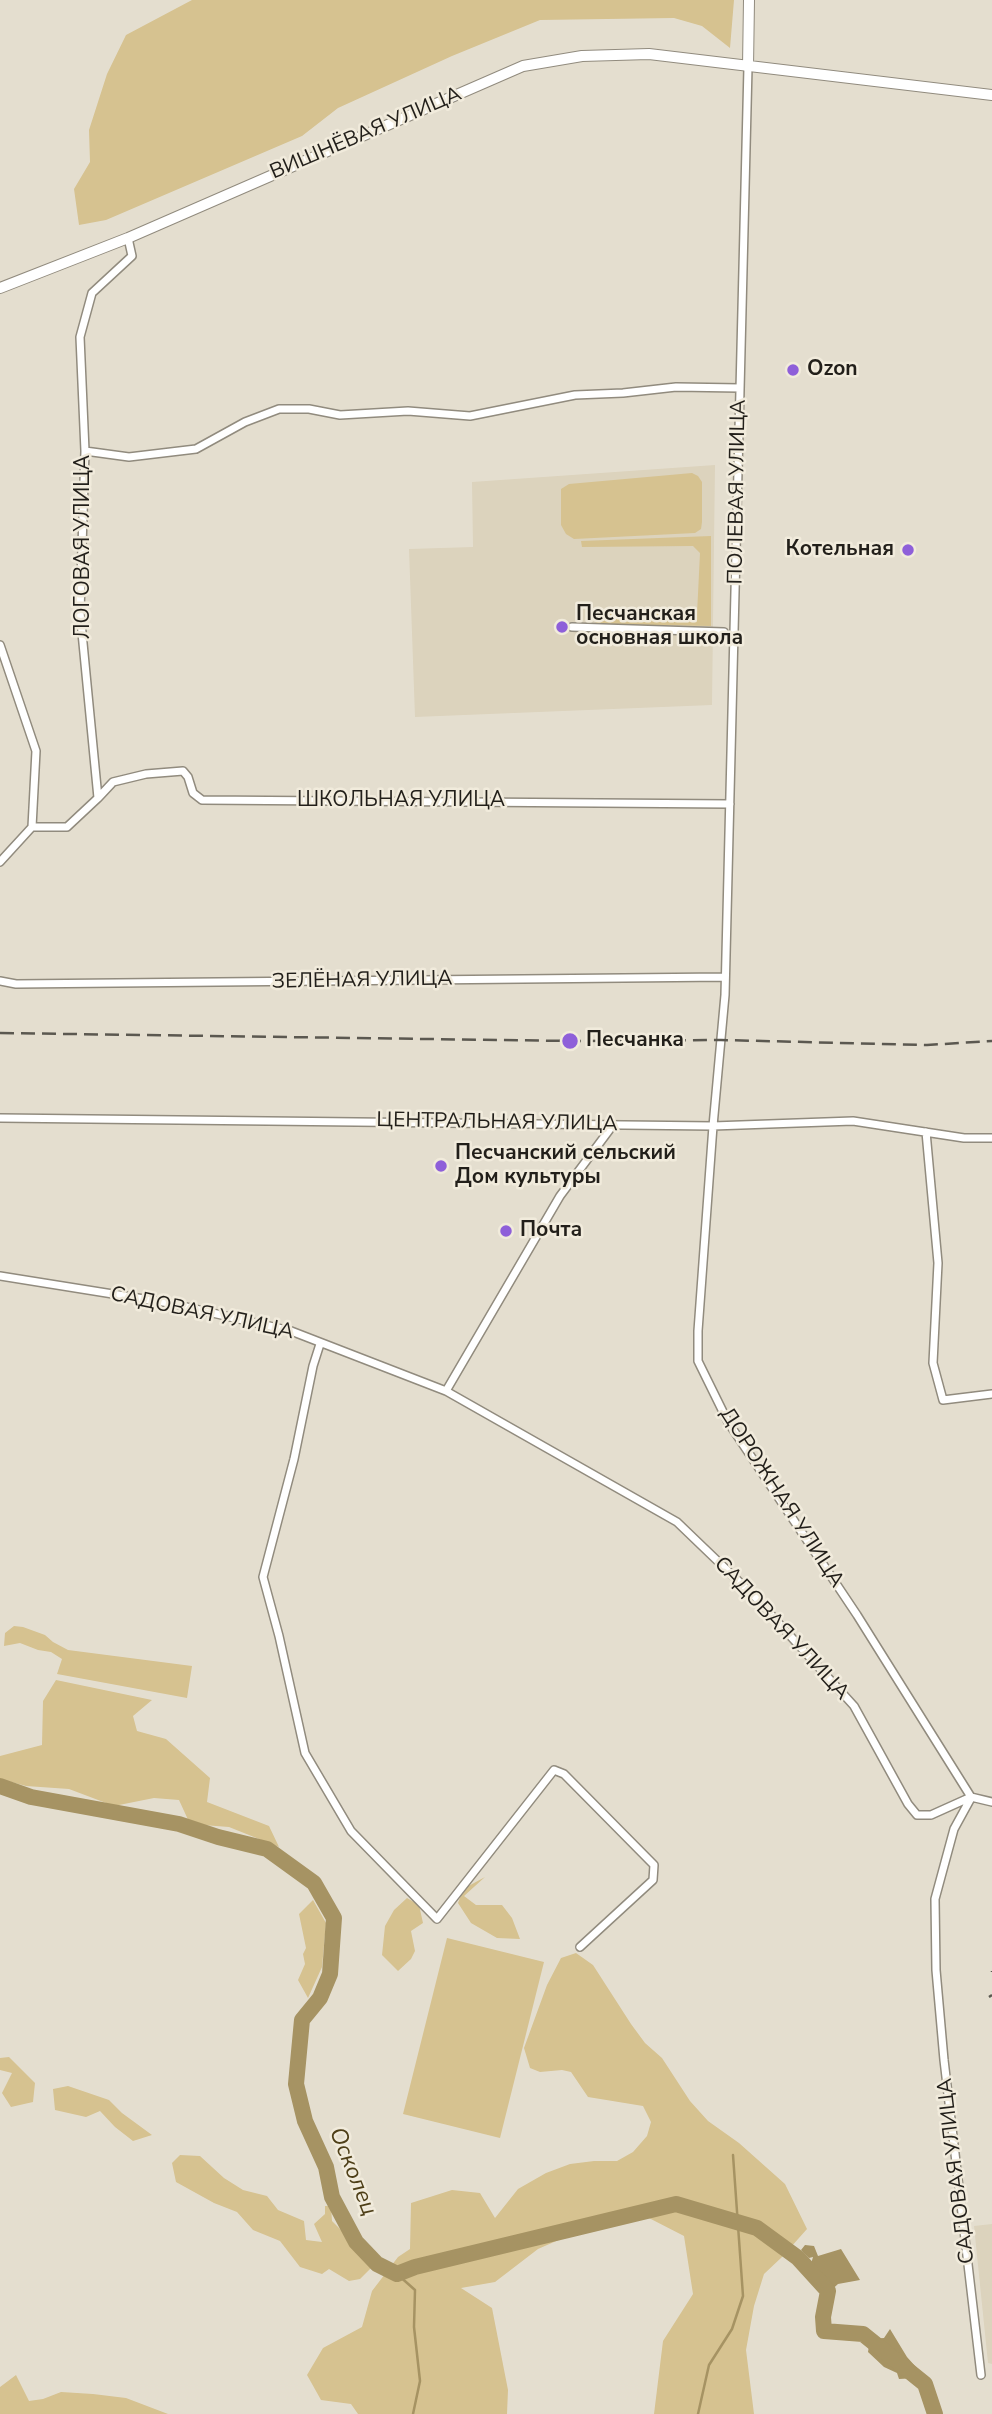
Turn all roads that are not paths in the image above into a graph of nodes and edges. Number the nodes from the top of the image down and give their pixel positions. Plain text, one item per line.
1 (749, 0) edge
2 (748, 67) junction
3 (992, 94) edge
4 (128, 238) junction
5 (0, 288) edge
6 (740, 388) junction
7 (85, 451) junction
8 (572, 627) dead end
9 (724, 632) dead end
10 (0, 645) edge
11 (97, 798) junction
12 (730, 804) junction
13 (32, 827) junction
14 (0, 862) edge
15 (725, 977) junction
16 (0, 981) edge
17 (0, 1118) edge
18 (613, 1125) junction
19 (713, 1126) junction
20 (926, 1132) junction
21 (992, 1138) edge
22 (0, 1276) edge
23 (320, 1344) junction
24 (446, 1391) junction
25 (992, 1394) edge
26 (971, 1797) junction
27 (992, 1802) edge
28 (580, 1947) dead end
29 (981, 2375) dead end

1 - 2 street
2 - 3 street, ВИШНЁВАЯ УЛИЦА
2 - 4 street, ВИШНЁВАЯ УЛИЦА
2 - 6 street, ПОЛЕВАЯ УЛИЦА
4 - 5 street, ВИШНЁВАЯ УЛИЦА
4 - 7 street, ЛОГОВАЯ УЛИЦА
6 - 7 street
6 - 12 street, ПОЛЕВАЯ УЛИЦА
7 - 11 street, ЛОГОВАЯ УЛИЦА
8 - 9 street
10 - 13 street
11 - 12 street, ШКОЛЬНАЯ УЛИЦА
11 - 13 street
12 - 15 street, ПОЛЕВАЯ УЛИЦА
13 - 14 street
15 - 16 street, ЗЕЛЁНАЯ УЛИЦА
15 - 19 street, ПОЛЕВАЯ УЛИЦА
17 - 18 street, ЦЕНТРАЛЬНАЯ УЛИЦА
18 - 19 street, ЦЕНТРАЛЬНАЯ УЛИЦА
18 - 24 street
19 - 20 street, ЦЕНТРАЛЬНАЯ УЛИЦА
19 - 26 street, ДОРОЖНАЯ УЛИЦА
20 - 21 street, ЦЕНТРАЛЬНАЯ УЛИЦА
20 - 25 street
22 - 23 street, САДОВАЯ УЛИЦА
23 - 24 street, САДОВАЯ УЛИЦА
23 - 28 street
24 - 26 street, САДОВАЯ УЛИЦА
26 - 27 street
26 - 29 street, САДОВАЯ УЛИЦА

